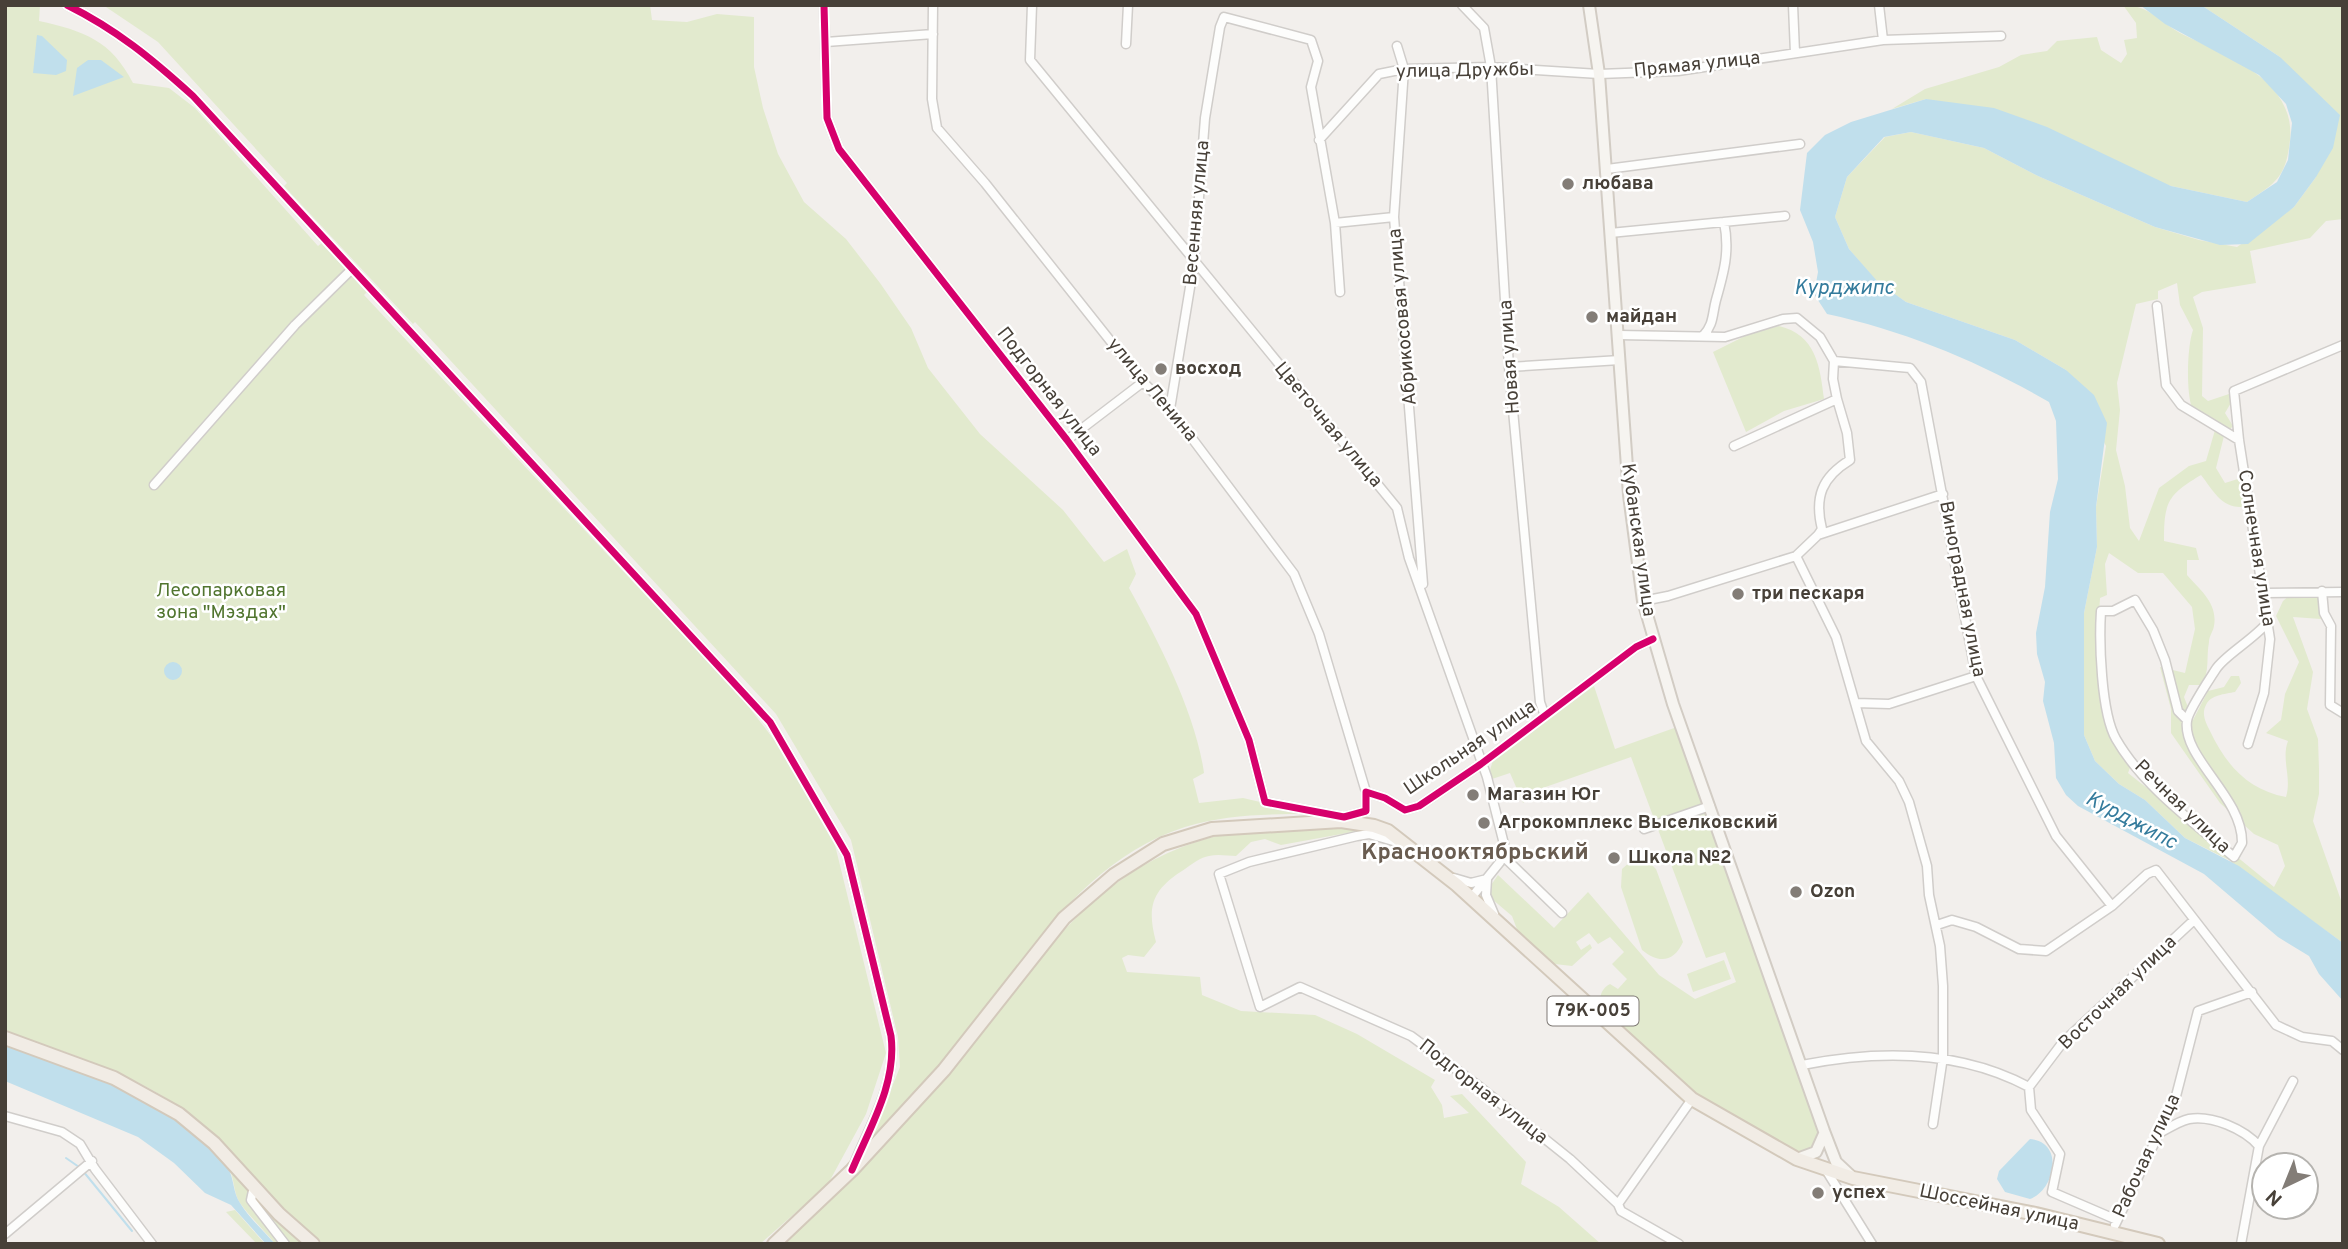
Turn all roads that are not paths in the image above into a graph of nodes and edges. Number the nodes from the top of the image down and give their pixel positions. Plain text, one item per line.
1 (67, 5) edge
2 (824, 5) edge
3 (933, 5) edge
4 (1032, 5) edge
5 (1128, 5) edge
6 (1462, 5) edge
7 (1589, 5) edge
8 (1793, 5) edge
9 (1879, 5) edge
10 (933, 34) junction
11 (2001, 36) dead end
12 (1883, 40) junction
13 (827, 42) junction
14 (1126, 44) dead end
15 (1397, 46) dead end
16 (1795, 53) junction
17 (1491, 67) junction
18 (1404, 69) junction
19 (1599, 74) junction
20 (1319, 140) junction
21 (1800, 144) dead end
22 (1607, 169) junction
23 (1785, 216) dead end
24 (1394, 217) junction
25 (1724, 222) junction
26 (1335, 223) junction
27 (1610, 233) junction
28 (1194, 263) junction
29 (351, 270) junction
30 (1340, 292) dead end
31 (2157, 306) dead end
32 (1619, 335) junction
33 (1703, 336) junction
34 (2343, 345) edge
35 (1620, 360) junction
36 (1834, 361) junction
37 (1510, 367) junction
38 (1143, 382) junction
39 (1837, 399) junction
40 (1170, 409) junction
41 (1067, 440) junction
42 (2239, 440) junction
43 (1734, 446) dead end
44 (154, 485) dead end
45 (1943, 494) junction
46 (1818, 535) junction
47 (1796, 556) junction
48 (1423, 590) junction
49 (2322, 592) junction
50 (2343, 592) edge
51 (2265, 593) junction
52 (1643, 601) junction
53 (2268, 622) junction
54 (1653, 639) junction
55 (1976, 676) junction
56 (1856, 703) junction
57 (2343, 713) edge
58 (1545, 716) junction
59 (2187, 720) junction
60 (2248, 744) dead end
61 (1481, 764) junction
62 (1366, 792) junction
63 (1710, 806) junction
64 (1644, 829) dead end
65 (1404, 844) junction
66 (1502, 855) junction
67 (1439, 870) junction
68 (1487, 879) junction
69 (1471, 898) junction
70 (2112, 906) junction
71 (1562, 913) dead end
72 (2194, 920) junction
73 (1499, 924) junction
74 (1937, 925) junction
75 (2252, 992) junction
76 (5, 1038) edge
77 (2343, 1050) edge
78 (1942, 1057) junction
79 (1802, 1065) junction
80 (2293, 1081) dead end
81 (2029, 1087) junction
82 (1692, 1099) junction
83 (5, 1116) edge
84 (1933, 1124) dead end
85 (1824, 1131) junction
86 (2158, 1134) junction
87 (2259, 1146) junction
88 (1797, 1159) junction
89 (89, 1164) junction
90 (852, 1170) junction
91 (1826, 1170) junction
92 (1853, 1178) junction
93 (254, 1186) junction
94 (1618, 1204) junction
95 (2117, 1220) junction
96 (2111, 1233) junction
97 (5, 1234) edge
98 (152, 1244) edge
99 (285, 1244) edge
100 (313, 1244) edge
101 (774, 1244) edge
102 (1679, 1244) edge
103 (1872, 1244) edge
104 (2158, 1244) edge
105 (2241, 1244) edge

1 - 29 street
2 - 13 street, Подгорная улица
3 - 10 street, улица Ленина
4 - 28 street, Цветочная улица
5 - 14 street
6 - 17 street, Новая улица
7 - 19 main road, Кубанская улица
8 - 16 street
9 - 12 street
10 - 13 street
10 - 38 street, улица Ленина
11 - 12 street, Прямая улица
12 - 16 street, Прямая улица
13 - 41 street, Подгорная улица
15 - 18 street, Абрикосовая улица
16 - 19 street, Прямая улица
17 - 18 street, улица Дружбы
17 - 19 street, улица Дружбы
17 - 37 street, Новая улица
18 - 20 street, улица Дружбы
18 - 24 street, Абрикосовая улица
19 - 22 main road, Кубанская улица
20 - 26 street
20 - 28 street, Весенняя улица
21 - 22 street
22 - 27 main road, Кубанская улица
23 - 25 street
24 - 26 street
24 - 48 street, Абрикосовая улица
25 - 27 street
25 - 33 street
26 - 30 street
27 - 32 main road, Кубанская улица
28 - 40 street, Весенняя улица
28 - 48 street, Цветочная улица
29 - 44 street
29 - 90 street
31 - 42 street
32 - 33 street
32 - 35 main road, Кубанская улица
33 - 36 street
34 - 42 street, Солнечная улица
35 - 37 street
35 - 52 main road, Кубанская улица
36 - 39 street
36 - 45 street, Виноградная улица
37 - 58 street, Новая улица
38 - 40 street, улица Ленина
38 - 41 street
39 - 43 street
39 - 46 street
40 - 62 street, улица Ленина
41 - 62 street, Подгорная улица
42 - 51 street, Солнечная улица
45 - 46 street
45 - 55 street, Виноградная улица
46 - 47 street
47 - 52 street
47 - 56 street
48 - 61 street, Цветочная улица
49 - 50 street
49 - 51 street
49 - 57 street
51 - 53 street, Солнечная улица
52 - 54 main road, Кубанская улица
53 - 59 street
53 - 60 street, Солнечная улица
54 - 58 street, Школьная улица
54 - 63 main road, Кубанская улица
55 - 56 street
55 - 70 street, Виноградная улица
56 - 74 street
58 - 61 street, Школьная улица
59 - 59 street, Речная улица
61 - 62 street, Школьная улица
61 - 66 street, Цветочная улица
63 - 64 street
63 - 79 main road, Кубанская улица
65 - 67 main road, Шоссейная улица / 79К-005
65 - 90 main road, Шоссейная улица / 79К-005
65 - 94 street, Подгорная улица
66 - 68 street
66 - 71 street
67 - 68 street
67 - 69 main road, Шоссейная улица / 79К-005
68 - 69 street
68 - 73 street
69 - 73 main road, Шоссейная улица / 79К-005
70 - 72 street
70 - 74 street
72 - 75 street
72 - 81 street, Восточная улица
73 - 82 main road, Шоссейная улица / 79К-005
74 - 78 street
75 - 77 street
75 - 86 street, Рабочая улица
76 - 93 main road
78 - 79 street
78 - 81 street
78 - 84 street
79 - 85 main road, Кубанская улица
80 - 87 street
81 - 95 street
82 - 88 main road, Шоссейная улица / 79К-005
82 - 94 street
83 - 89 street
85 - 88 main road
85 - 91 main road
85 - 92 main road
86 - 87 street
86 - 95 street, Рабочая улица
87 - 105 street
88 - 91 main road, Шоссейная улица / 79К-005
89 - 97 street
89 - 98 street
90 - 101 main road, Шоссейная улица
91 - 92 main road, Шоссейная улица / 79К-005
91 - 103 street
92 - 96 main road, Шоссейная улица / 79К-005
93 - 99 street
93 - 100 main road
94 - 102 street, Подгорная улица
95 - 96 street, Рабочая улица
96 - 104 main road, Шоссейная улица / 79К-005

